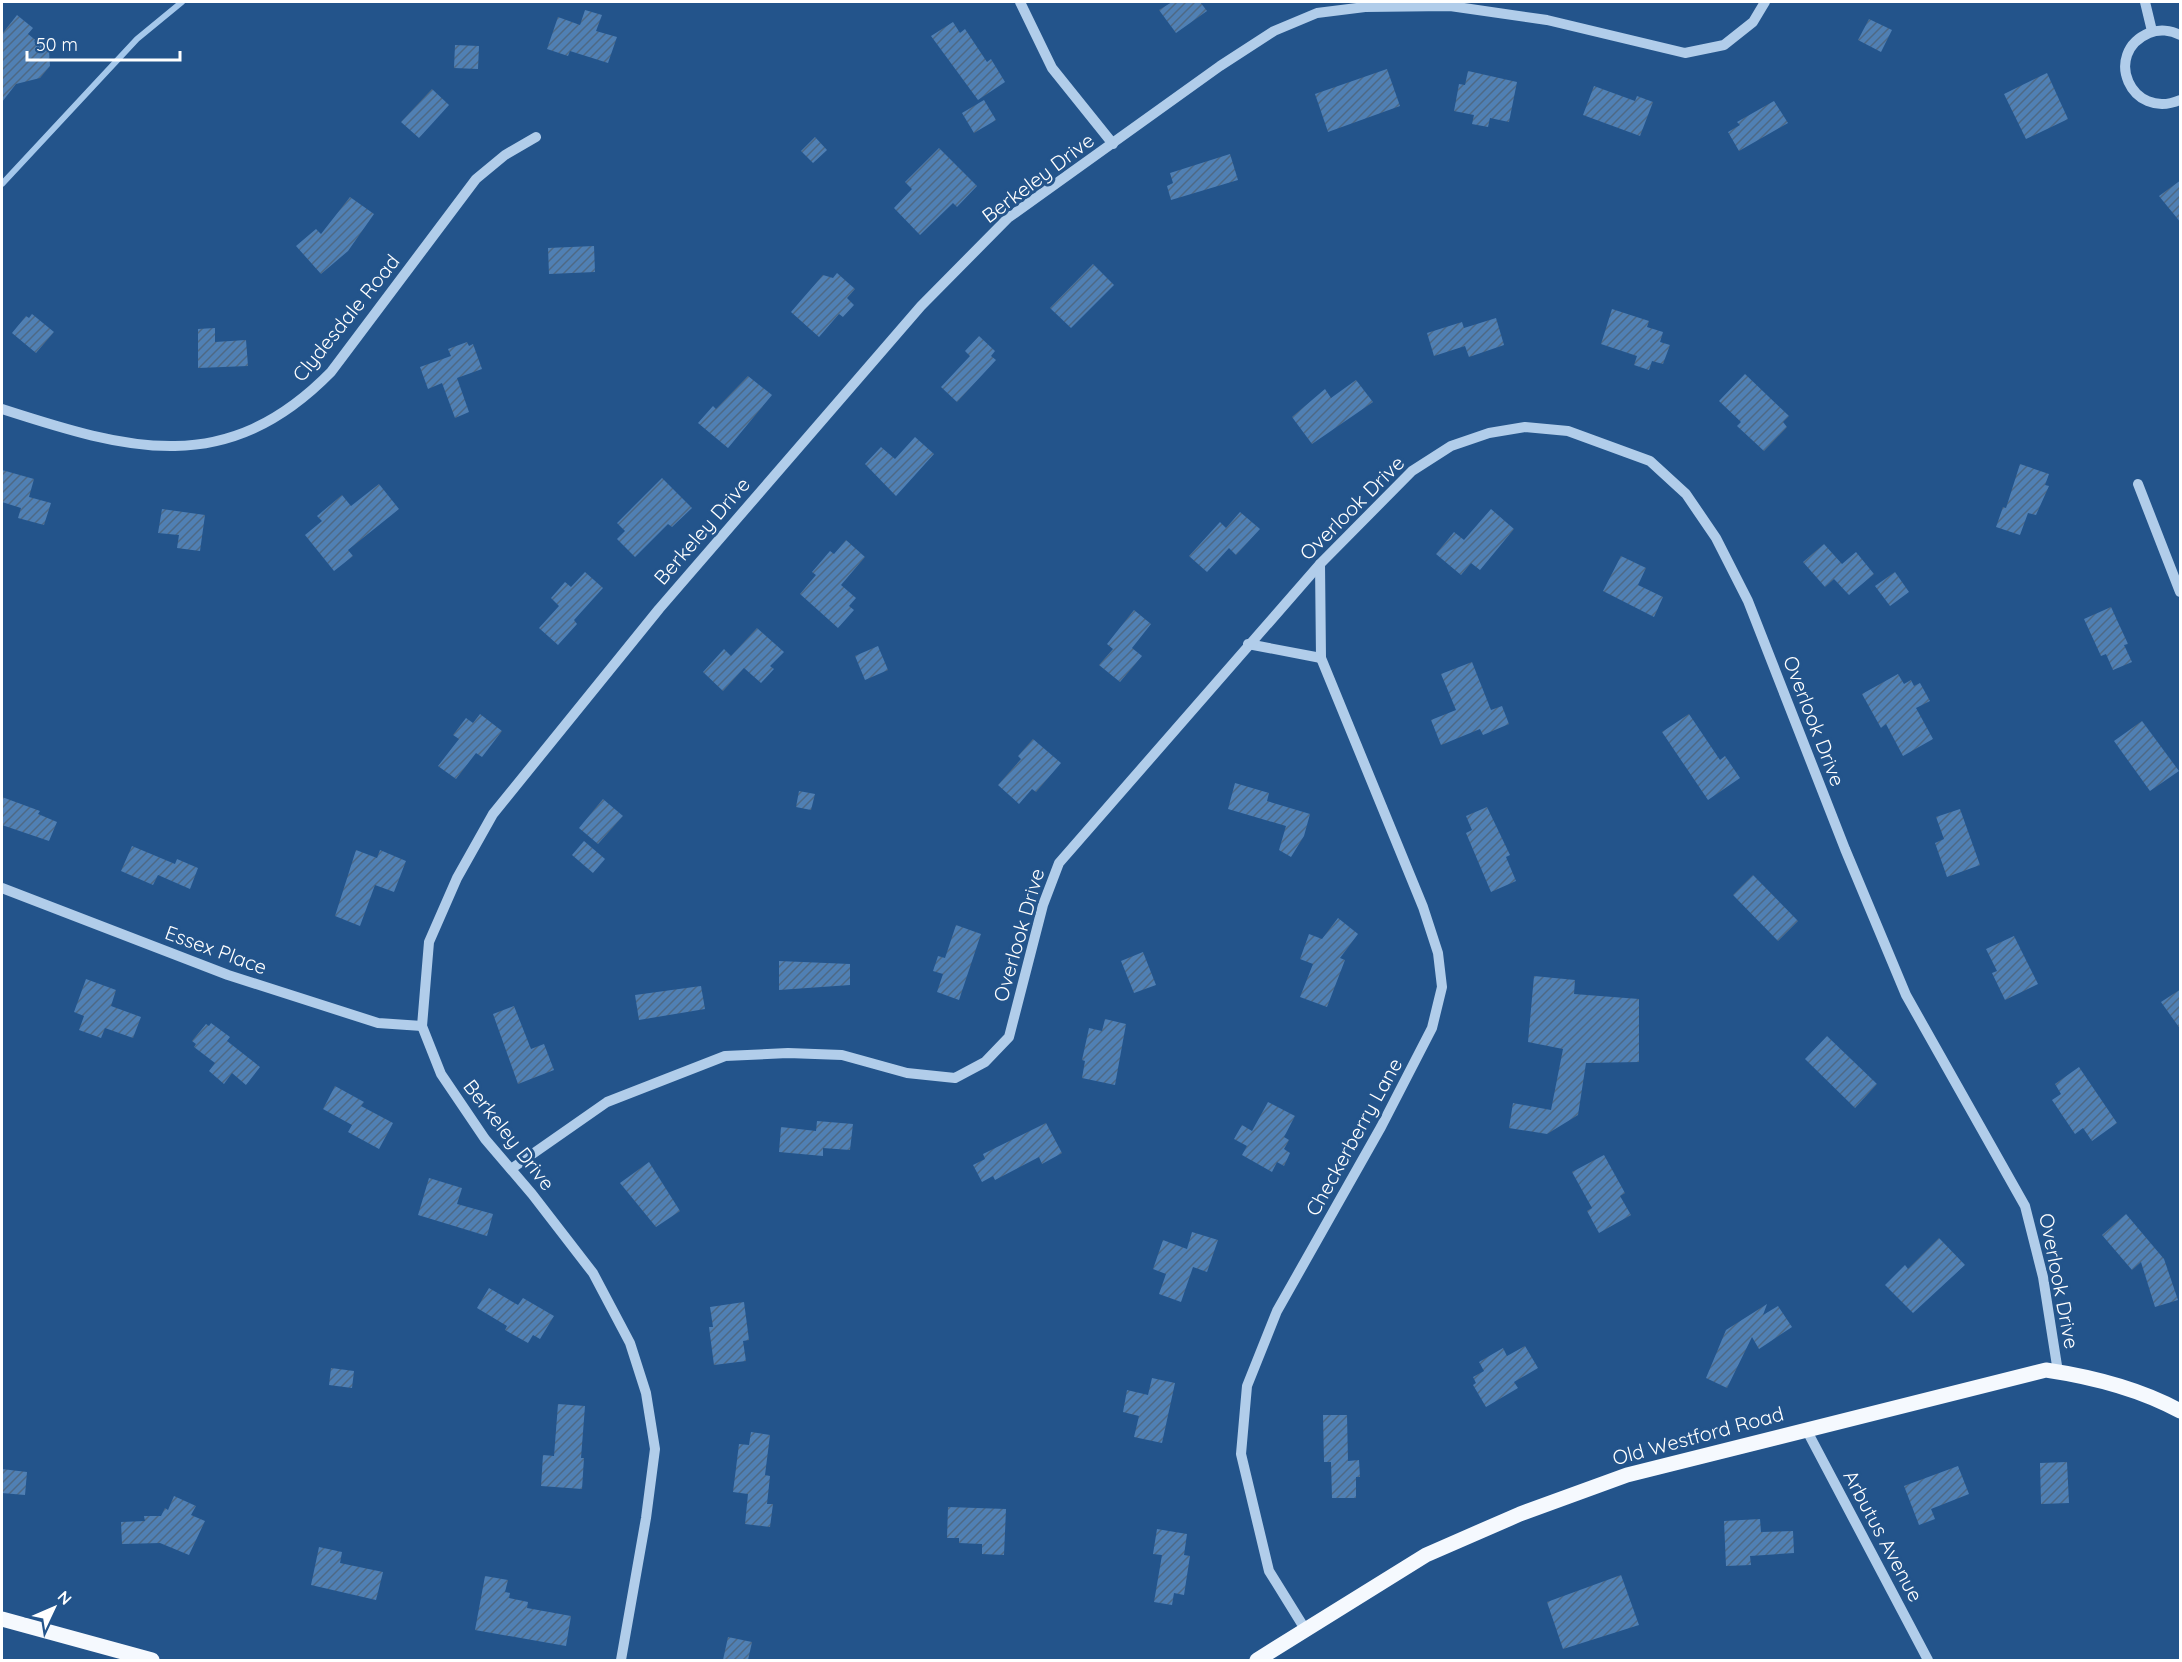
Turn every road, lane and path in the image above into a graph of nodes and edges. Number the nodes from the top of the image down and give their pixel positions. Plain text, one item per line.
1 (1020, 2) edge
2 (1765, 2) edge
3 (2145, 2) edge
4 (2152, 32) junction
5 (2181, 35) edge
6 (2181, 100) edge
7 (536, 137) dead end
8 (1113, 144) junction
9 (2, 409) edge
10 (2138, 484) dead end
11 (1320, 564) junction
12 (2181, 592) edge
13 (1248, 644) junction
14 (1321, 658) junction
15 (2, 888) edge
16 (422, 1026) junction
17 (511, 1169) junction
18 (2058, 1372) junction
19 (2181, 1411) edge
20 (1806, 1429) junction
21 (2, 1619) edge
22 (1305, 1629) junction
23 (152, 1660) edge
24 (621, 1660) edge
25 (1257, 1660) edge
26 (1928, 1660) edge

1 - 8 street
2 - 8 street, Berkeley Drive
3 - 4 street
4 - 5 street
4 - 6 street
7 - 9 street, Clydesdale Road
8 - 16 street, Berkeley Drive
10 - 12 street
11 - 13 street, Overlook Drive
11 - 14 street, Checkerberry Lane
11 - 18 street, Overlook Drive
13 - 14 street
13 - 17 street, Overlook Drive
14 - 22 street, Checkerberry Lane
15 - 16 street, Essex Place
16 - 17 street, Berkeley Drive
17 - 24 street, Berkeley Drive
18 - 19 main road, Old Westford Road
18 - 20 main road, Old Westford Road
20 - 22 main road, Old Westford Road
20 - 26 street, Arbutus Avenue
21 - 23 main road
22 - 25 main road, Old Westford Road

